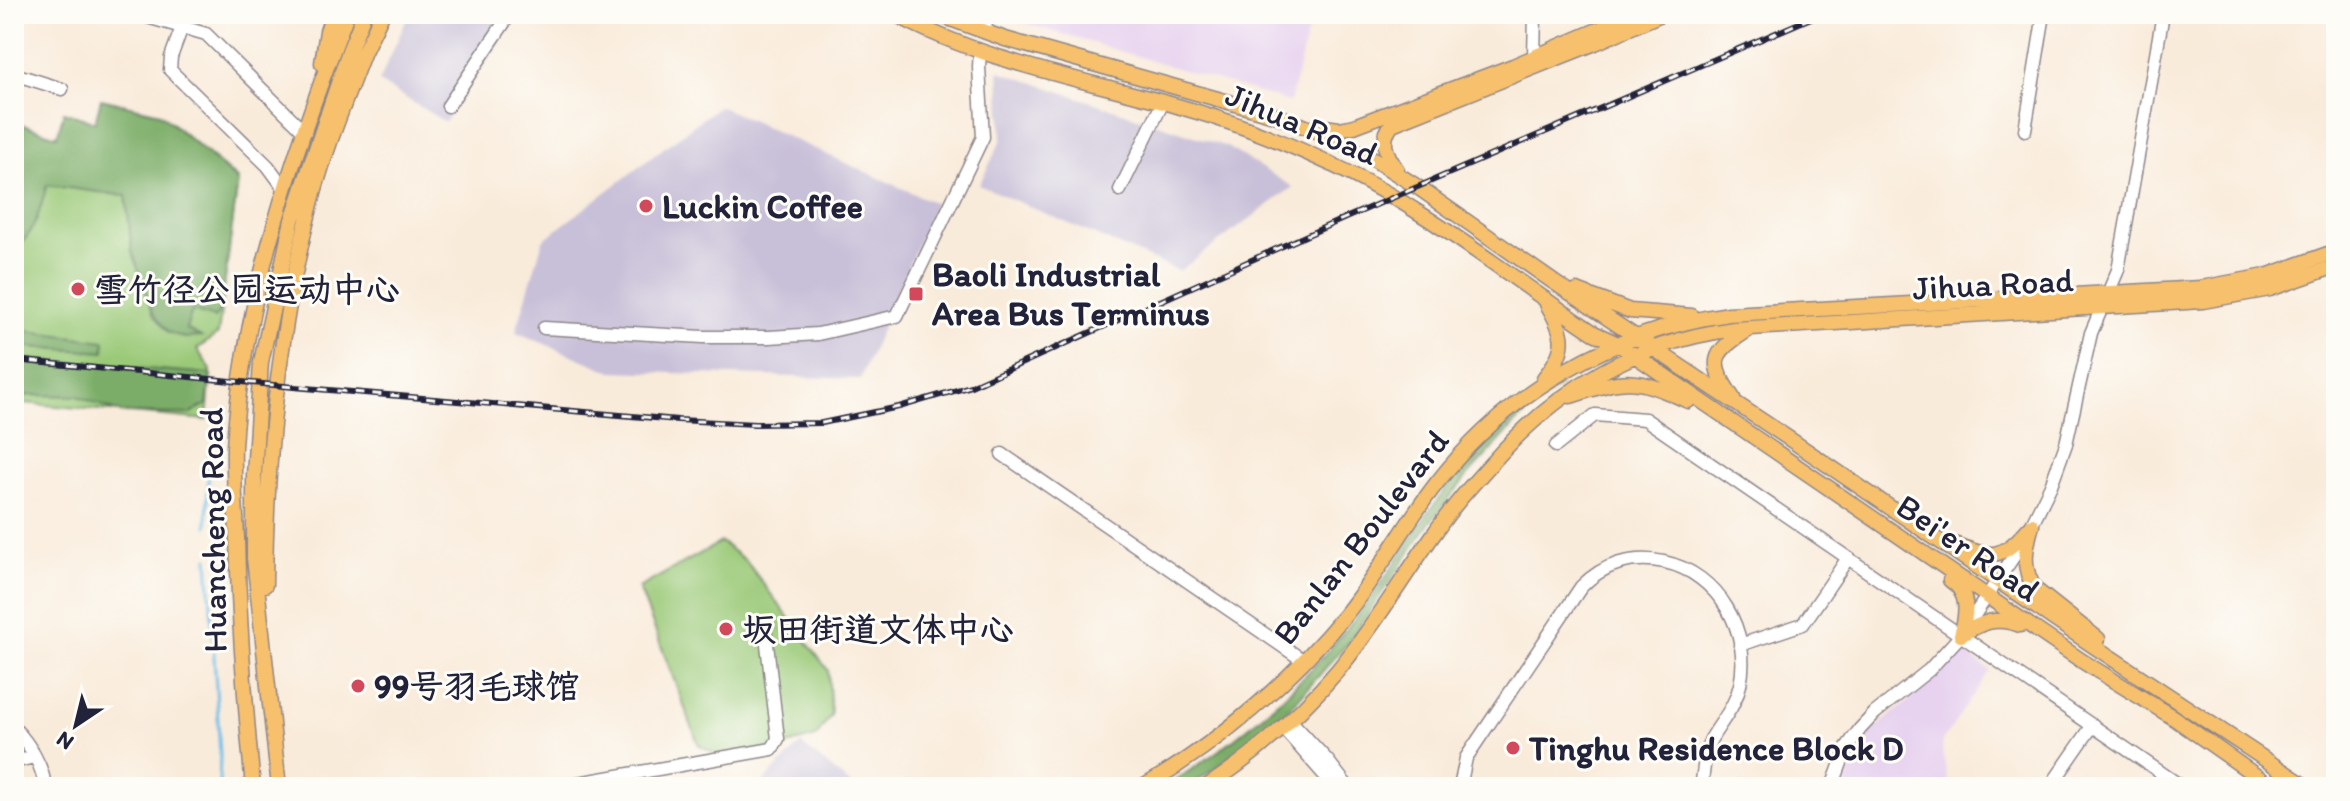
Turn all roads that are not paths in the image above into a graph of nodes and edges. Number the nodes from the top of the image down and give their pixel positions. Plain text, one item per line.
1 (137, 14) edge
2 (333, 14) edge
3 (347, 14) edge
4 (364, 14) edge
5 (382, 14) edge
6 (510, 14) edge
7 (895, 14) edge
8 (937, 14) edge
9 (977, 14) edge
10 (1535, 14) edge
11 (1635, 14) edge
12 (1661, 14) edge
13 (2044, 14) edge
14 (2163, 14) edge
15 (182, 27) junction
16 (990, 34) junction
17 (980, 51) junction
18 (363, 54) junction
19 (1534, 57) junction
20 (14, 74) edge
21 (62, 89) dead end
22 (317, 91) junction
23 (334, 99) junction
24 (1163, 102) junction
25 (448, 106) dead end
26 (1302, 125) junction
27 (2025, 130) dead end
28 (305, 132) junction
29 (1402, 177) junction
30 (285, 189) junction
31 (1120, 190) dead end
32 (2336, 251) edge
33 (2336, 266) edge
34 (1555, 283) junction
35 (1544, 300) junction
36 (2104, 301) junction
37 (1708, 317) junction
38 (544, 328) dead end
39 (1751, 328) junction
40 (1635, 337) junction
41 (1618, 344) junction
42 (1651, 348) junction
43 (1633, 355) junction
44 (1536, 388) junction
45 (1556, 401) junction
46 (1738, 405) junction
47 (1726, 419) junction
48 (1556, 446) dead end
49 (1002, 454) dead end
50 (1864, 513) junction
51 (2032, 525) junction
52 (1926, 533) junction
53 (1848, 558) junction
54 (1997, 581) junction
55 (1987, 597) junction
56 (765, 627) dead end
57 (1961, 635) junction
58 (2056, 643) junction
59 (1740, 645) junction
60 (264, 658) junction
61 (1304, 661) junction
62 (2119, 663) junction
63 (1286, 724) junction
64 (2093, 725) junction
65 (14, 728) edge
66 (34, 757) junction
67 (14, 762) edge
68 (45, 787) edge
69 (253, 787) edge
70 (279, 787) edge
71 (555, 787) edge
72 (1143, 787) edge
73 (1206, 787) edge
74 (1335, 787) edge
75 (1348, 787) edge
76 (1460, 787) edge
77 (1701, 787) edge
78 (1832, 787) edge
79 (2050, 787) edge
80 (2182, 787) edge
81 (2272, 787) edge
82 (2307, 787) edge

1 - 15 street
2 - 22 main road
3 - 22 main road
4 - 23 main road
5 - 18 main road
6 - 25 street
7 - 17 main road, Jihua Road
8 - 16 main road, Jihua Road
9 - 16 street
10 - 19 street
11 - 19 main road
12 - 29 main road
13 - 27 street
14 - 36 street
15 - 28 street
15 - 30 street
16 - 26 main road, Jihua Road
17 - 24 main road, Jihua Road
17 - 38 street
18 - 23 main road
18 - 60 main road
19 - 26 main road
20 - 21 street
22 - 28 main road, Huancheng Road
23 - 60 main road, Huancheng Road
24 - 31 street
24 - 35 main road, Jihua Road
26 - 29 main road, Jihua Road
28 - 30 main road, Huancheng Road
29 - 34 main road, Jihua Road
30 - 69 main road, Huancheng Road
32 - 36 main road, Jihua Road
33 - 36 main road, Jihua Road
34 - 37 main road
34 - 40 main road, Jihua Road
35 - 41 main road, Jihua Road
35 - 44 main road
36 - 37 main road, Jihua Road
36 - 39 main road, Jihua Road
36 - 51 street
37 - 40 main road, Banlan Boulevard
39 - 42 main road, Jihua Road
39 - 46 main road
40 - 41 main road, Banlan Boulevard
40 - 42 main road, Jihua Road
41 - 43 main road, Jihua Road
41 - 44 main road, Banlan Boulevard
42 - 43 main road, Jihua Road
42 - 46 main road, Bei'er Road
43 - 45 main road, Banlan Boulevard
43 - 47 main road, Bei'er Road
44 - 61 main road, Banlan Boulevard
45 - 47 main road
45 - 63 main road, Banlan Boulevard
46 - 52 main road, Bei'er Road
47 - 50 main road, Bei'er Road
48 - 53 street
49 - 61 street
50 - 55 main road, Bei'er Road
50 - 57 main road
51 - 52 main road
51 - 54 street
51 - 62 main road
52 - 54 main road, Bei'er Road
53 - 57 street
53 - 59 street
54 - 55 street
54 - 62 main road, Bei'er Road
55 - 57 street
55 - 58 main road, Bei'er Road
56 - 71 street
57 - 58 main road
57 - 64 street
57 - 78 street
58 - 81 main road, Bei'er Road
59 - 76 street
59 - 77 street
60 - 70 main road, Huancheng Road
61 - 72 main road, Banlan Boulevard
62 - 82 main road, Bei'er Road
63 - 73 main road, Banlan Boulevard
63 - 74 street
63 - 75 street
64 - 79 street
64 - 80 street
65 - 66 street
66 - 67 street
66 - 68 street

